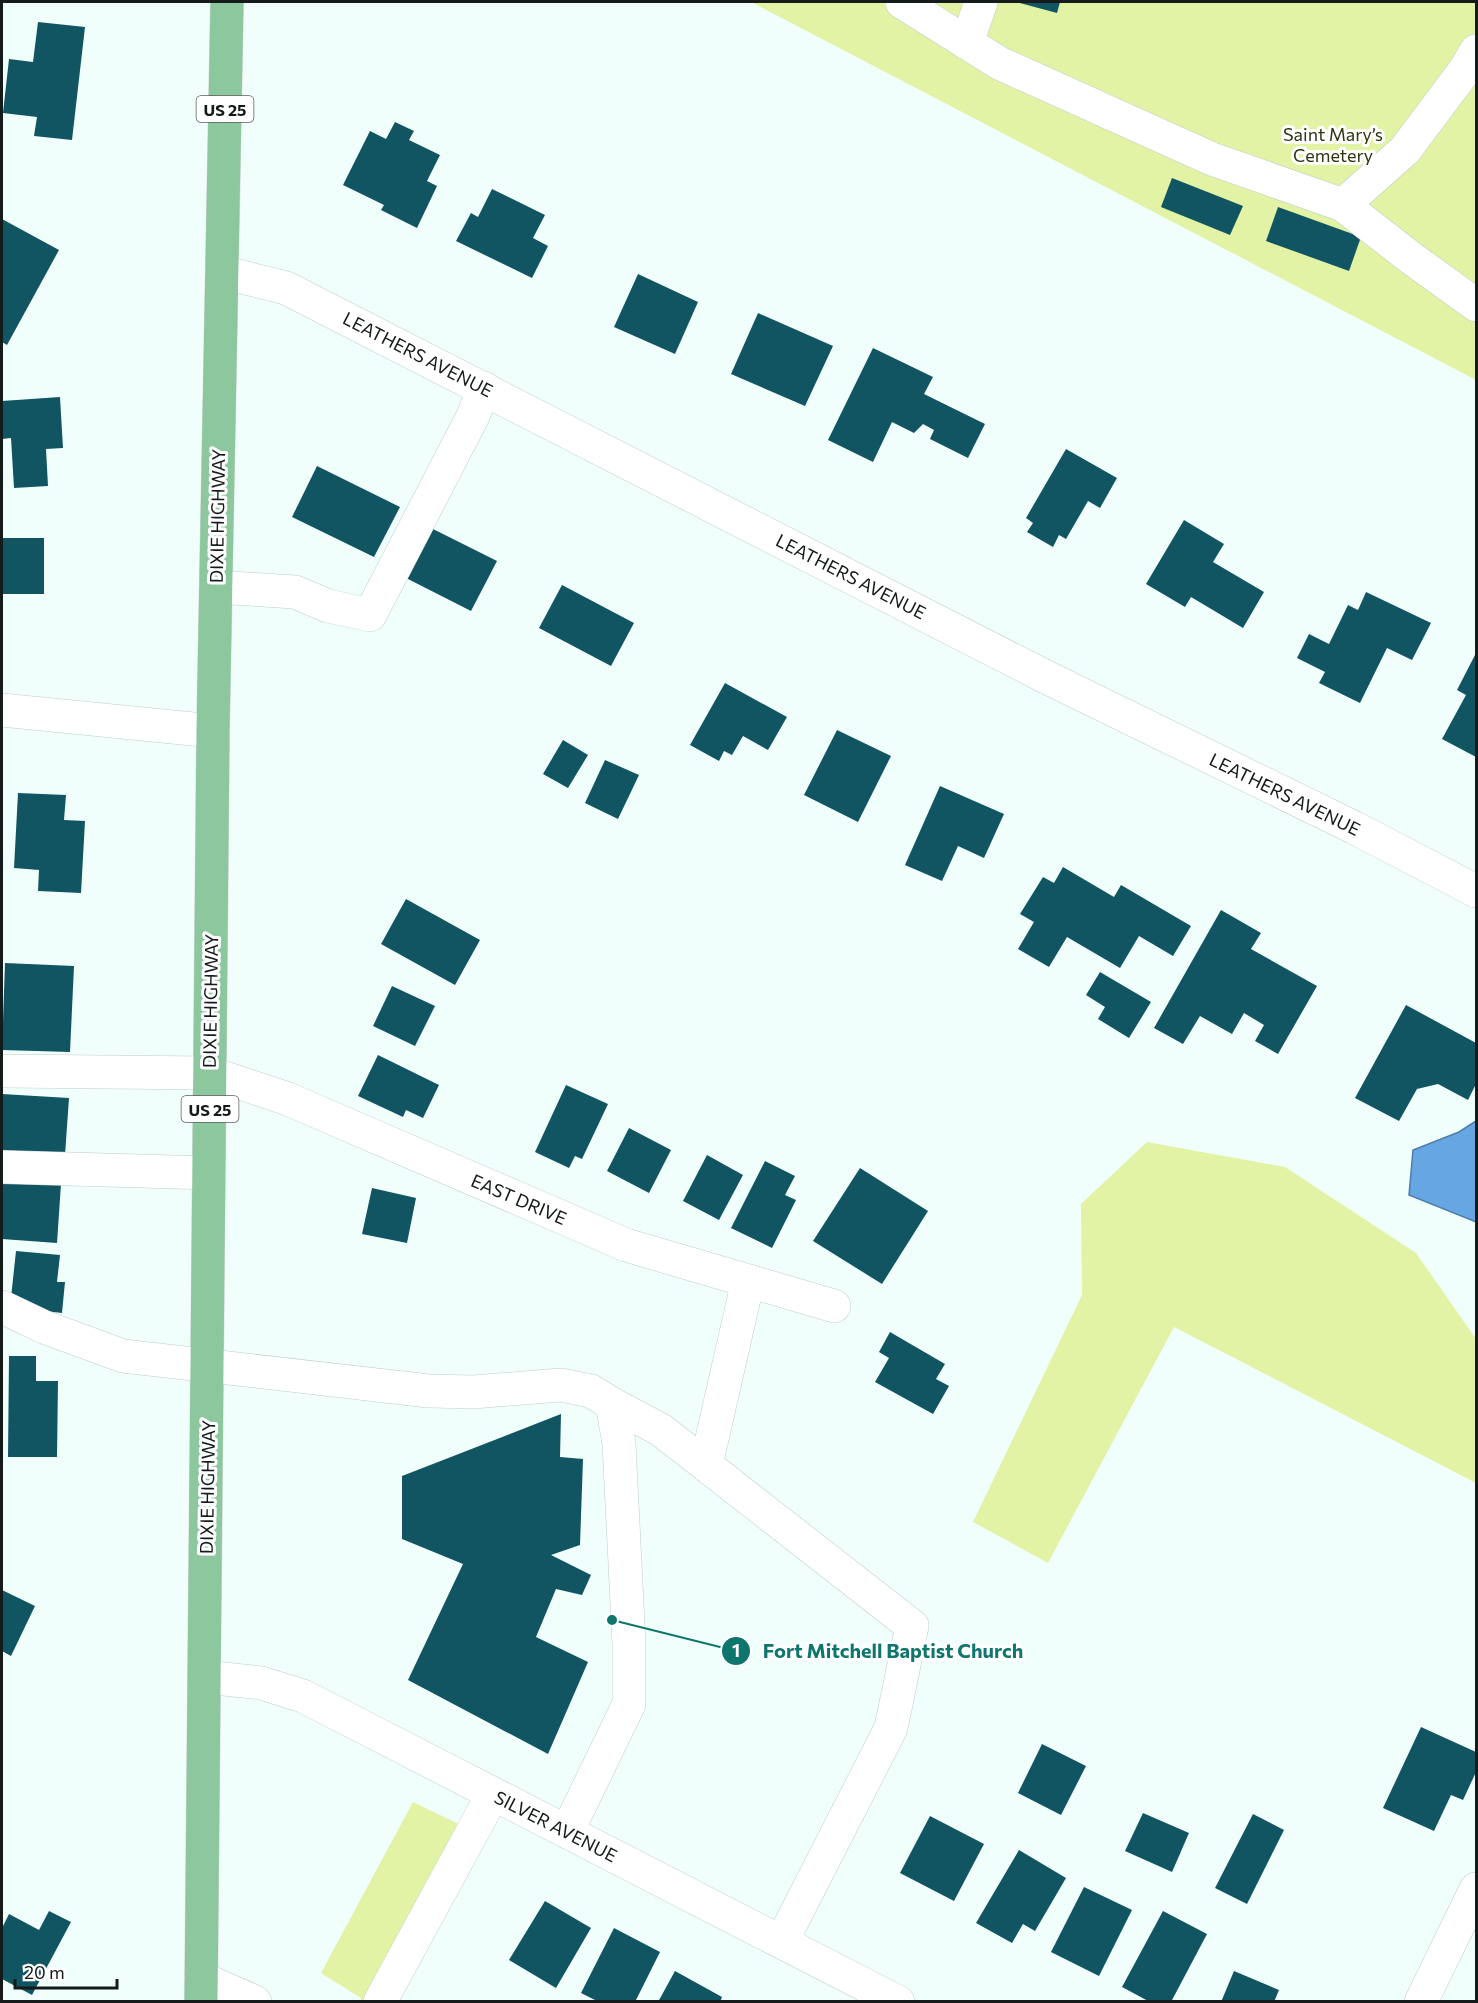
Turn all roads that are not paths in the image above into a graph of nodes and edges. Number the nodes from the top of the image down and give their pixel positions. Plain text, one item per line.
1 (227, 2) edge
2 (902, 2) edge
3 (981, 2) edge
4 (967, 43) junction
5 (1476, 51) edge
6 (1343, 205) junction
7 (222, 272) junction
8 (1476, 305) edge
9 (484, 388) junction
10 (216, 587) junction
11 (2, 710) edge
12 (213, 731) junction
13 (1476, 891) edge
14 (2, 1071) edge
15 (210, 1073) junction
16 (2, 1167) edge
17 (209, 1173) junction
18 (748, 1281) junction
19 (834, 1306) dead end
20 (2, 1307) edge
21 (208, 1364) junction
22 (612, 1404) junction
23 (706, 1465) junction
24 (205, 1677) junction
25 (493, 1794) junction
26 (567, 1832) junction
27 (1476, 1889) edge
28 (782, 1941) junction
29 (201, 1990) edge
30 (255, 2001) edge
31 (380, 2001) edge
32 (898, 2001) edge
33 (1421, 2001) edge

1 - 7 main road, DIXIE HIGHWAY / US 25
2 - 4 street
3 - 4 street
4 - 6 street
5 - 6 street
6 - 8 street
7 - 9 street, LEATHERS AVENUE
7 - 10 main road, DIXIE HIGHWAY / US 25
9 - 10 street
9 - 13 street, LEATHERS AVENUE
10 - 12 main road, DIXIE HIGHWAY / US 25
11 - 12 street
12 - 15 main road, DIXIE HIGHWAY / US 25
14 - 15 street, EAST DRIVE
15 - 17 main road, DIXIE HIGHWAY / US 25
15 - 18 street, EAST DRIVE
16 - 17 street
17 - 21 main road, DIXIE HIGHWAY / US 25
18 - 19 street, EAST DRIVE
18 - 23 street
20 - 21 street
21 - 22 street
21 - 24 main road, DIXIE HIGHWAY / US 25
22 - 23 street
22 - 26 street
23 - 28 street
24 - 25 street, SILVER AVENUE
24 - 29 main road, DIXIE HIGHWAY / US 25
25 - 26 street, SILVER AVENUE
25 - 31 street
26 - 28 street, SILVER AVENUE
27 - 33 street
28 - 32 street, SILVER AVENUE
29 - 30 street

